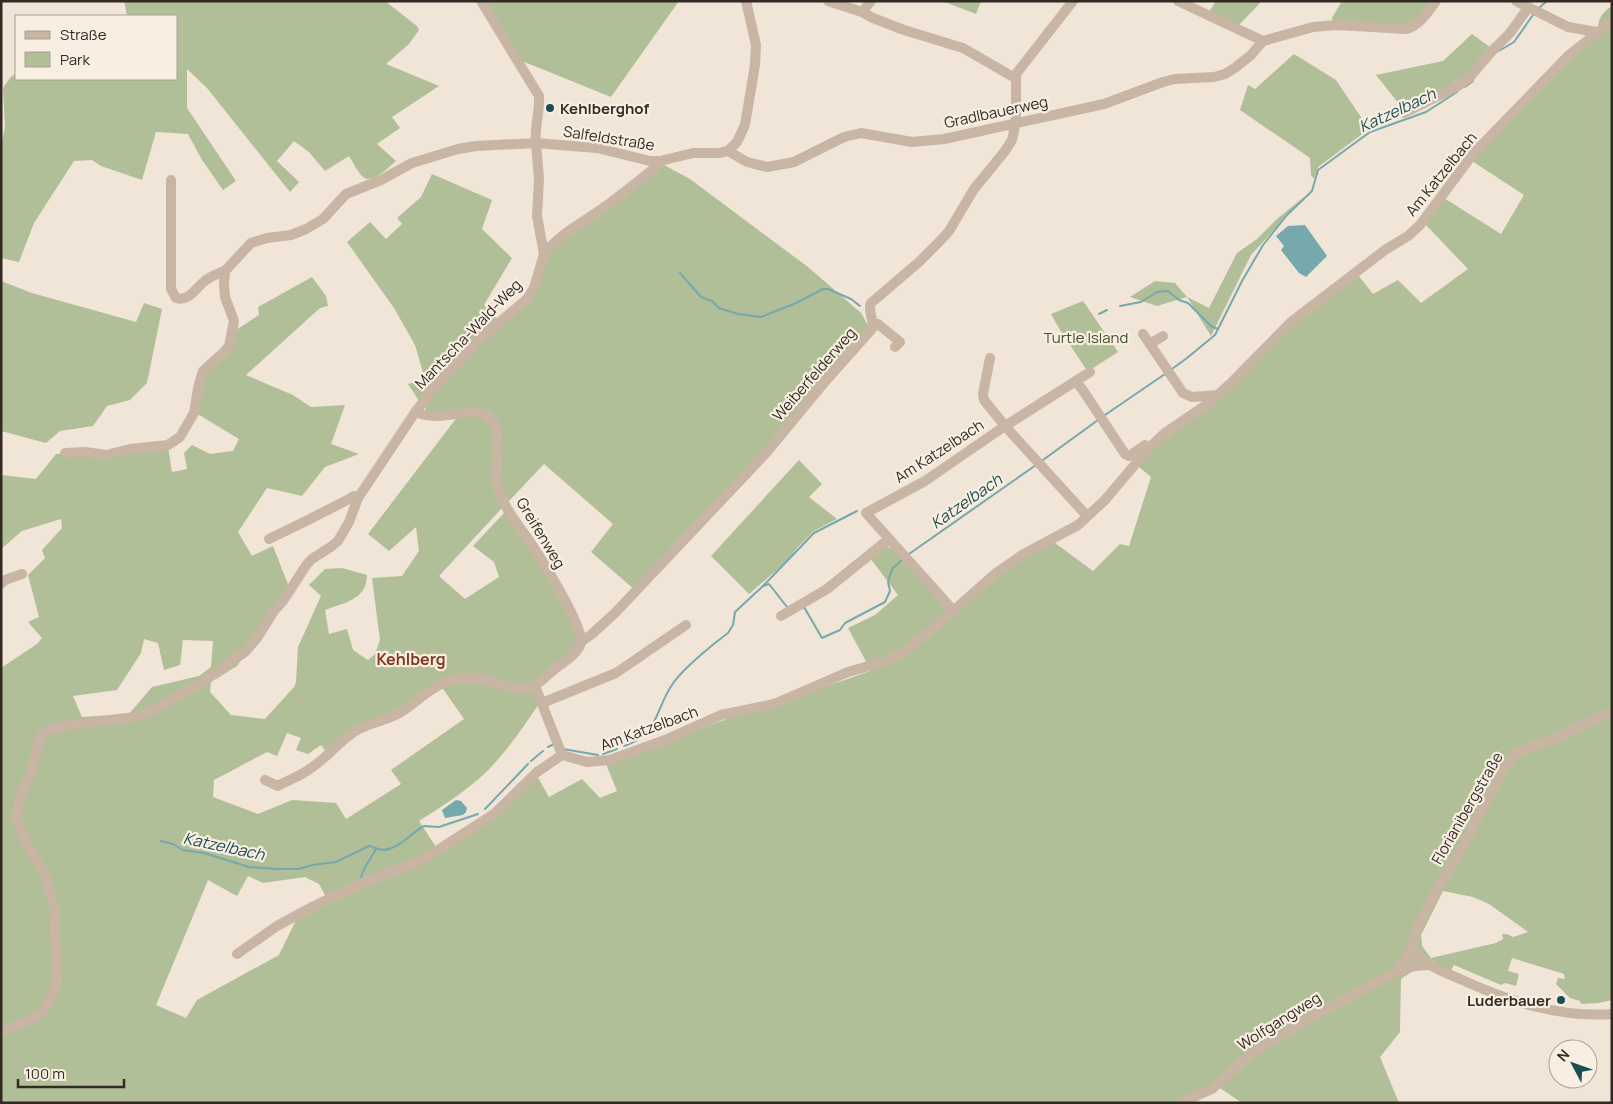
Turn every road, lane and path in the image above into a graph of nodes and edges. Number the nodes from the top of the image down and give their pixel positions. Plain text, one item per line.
1 (481, 1) edge
2 (746, 1) edge
3 (828, 1) edge
4 (871, 1) edge
5 (1073, 1) edge
6 (1178, 1) edge
7 (1436, 1) edge
8 (1516, 1) edge
9 (1528, 8) junction
10 (862, 12) junction
11 (1612, 22) edge
12 (1597, 32) junction
13 (1263, 41) junction
14 (1015, 78) junction
15 (1404, 113) dead end
16 (1016, 122) junction
17 (536, 143) junction
18 (728, 151) junction
19 (660, 161) junction
20 (171, 180) dead end
21 (544, 254) junction
22 (225, 271) junction
23 (874, 325) junction
24 (1143, 334) dead end
25 (1163, 336) dead end
26 (1150, 344) junction
27 (895, 347) dead end
28 (990, 358) dead end
29 (1090, 372) dead end
30 (1076, 382) junction
31 (1218, 395) junction
32 (416, 411) junction
33 (1006, 426) junction
34 (1157, 441) junction
35 (65, 453) dead end
36 (358, 498) junction
37 (1087, 516) junction
38 (269, 539) dead end
39 (889, 539) junction
40 (22, 574) dead end
41 (1, 584) edge
42 (953, 610) junction
43 (781, 616) dead end
44 (686, 625) dead end
45 (582, 641) junction
46 (535, 686) junction
47 (542, 703) junction
48 (1612, 711) edge
49 (562, 755) junction
50 (265, 780) dead end
51 (1412, 948) junction
52 (237, 954) dead end
53 (1430, 966) junction
54 (1398, 971) junction
55 (1612, 1014) edge
56 (1, 1031) edge
57 (1180, 1103) edge

1 - 17 street, Mantscha-Wald-Weg
2 - 18 street
3 - 10 street
4 - 10 street
5 - 14 street
6 - 13 street
7 - 13 street
8 - 9 street
9 - 12 street
9 - 15 street
10 - 14 street
11 - 12 street, Am Katzelbach
12 - 31 street, Am Katzelbach
13 - 16 street, Gradlbauerweg
14 - 16 street, Weiberfelderweg
16 - 18 street, Gradlbauerweg
16 - 23 street, Weiberfelderweg
17 - 19 street, Salfeldstraße
17 - 21 street, Mantscha-Wald-Weg
17 - 22 street, Salfeldstraße
18 - 19 street, Salfeldstraße
19 - 21 street, Mantscha-Wald-Weg
20 - 22 street, Salfeldstraße
21 - 32 street, Mantscha-Wald-Weg
22 - 35 street
23 - 27 street
23 - 45 street, Weiberfelderweg
24 - 26 street
25 - 26 street
26 - 31 street
28 - 33 street, Am Katzelbach
29 - 30 street, Am Katzelbach
30 - 33 street, Am Katzelbach
30 - 34 street, Am Katzelbach
31 - 34 street, Am Katzelbach
32 - 36 street, Mantscha-Wald-Weg
32 - 45 street, Greifenweg
33 - 37 street, Am Katzelbach
33 - 39 street, Am Katzelbach
34 - 37 street, Am Katzelbach
36 - 38 street
36 - 56 street, Mantscha-Wald-Weg
37 - 42 street, Am Katzelbach
39 - 42 street, Am Katzelbach
39 - 43 street
40 - 41 street
42 - 49 street, Am Katzelbach
44 - 47 street
45 - 46 street
46 - 47 street
46 - 50 street
47 - 49 street
48 - 51 street, Florianibergstraße
49 - 52 street
51 - 53 street
51 - 54 street, Florianibergstraße
53 - 54 street
53 - 55 street
54 - 57 street, Wolfgangweg

